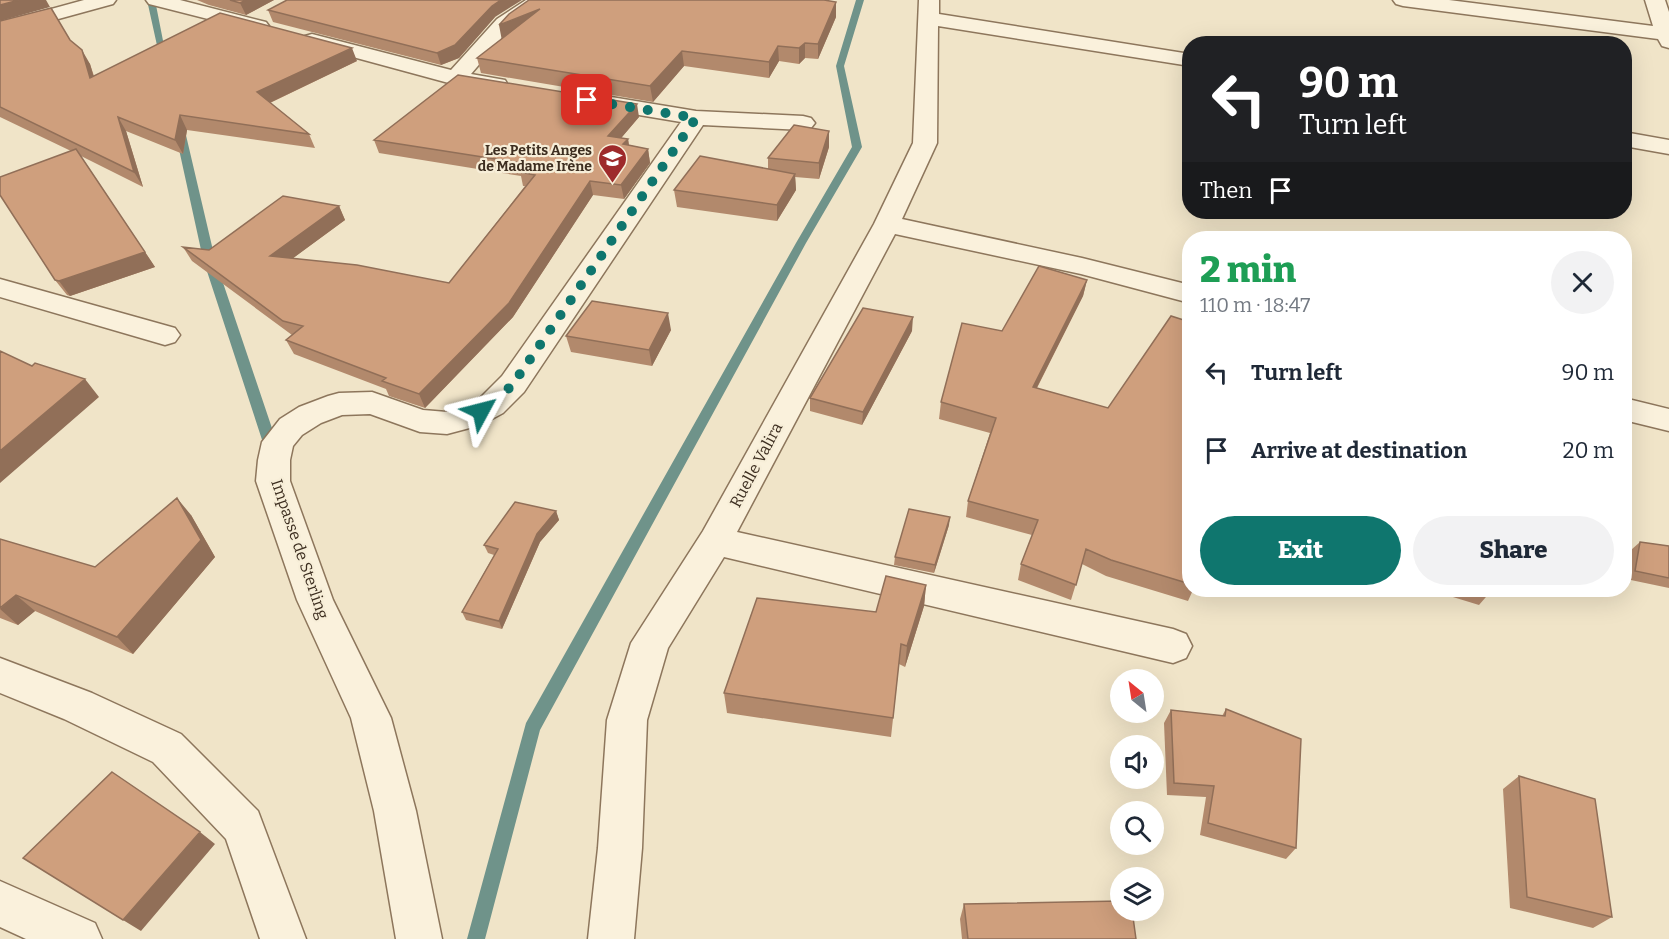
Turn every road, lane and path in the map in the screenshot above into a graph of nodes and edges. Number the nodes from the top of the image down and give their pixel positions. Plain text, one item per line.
1 (106, 0) edge
2 (156, 0) edge
3 (540, 0) edge
4 (1403, 0) edge
5 (1655, 0) edge
6 (929, 9) edge
7 (276, 10) edge
8 (249, 24) junction
9 (0, 29) edge
10 (1668, 38) edge
11 (1182, 58) edge
12 (456, 78) junction
13 (513, 88) edge
14 (570, 97) edge
15 (696, 118) junction
16 (803, 123) dead end
17 (1632, 140) edge
18 (1669, 147) edge
19 (887, 224) junction
20 (0, 288) edge
21 (1182, 292) edge
22 (165, 335) dead end
23 (1632, 411) edge
24 (1669, 420) edge
25 (715, 541) junction
26 (1173, 646) dead end
27 (0, 675) edge
28 (0, 904) edge
29 (79, 939) edge
30 (284, 939) edge
31 (419, 939) edge
32 (611, 939) edge

1 - 9 street
2 - 8 street
3 - 12 street
4 - 10 street
5 - 10 street
6 - 11 street
6 - 19 street, Ruelle Valira
7 - 8 street
8 - 12 street
12 - 13 street
14 - 15 street
15 - 16 street
15 - 31 street, Impasse de Sterling
17 - 18 street
19 - 21 street
19 - 25 street, Ruelle Valira
20 - 22 street
23 - 24 street
25 - 26 street
25 - 32 street, Ruelle Valira
27 - 30 street
28 - 29 street

